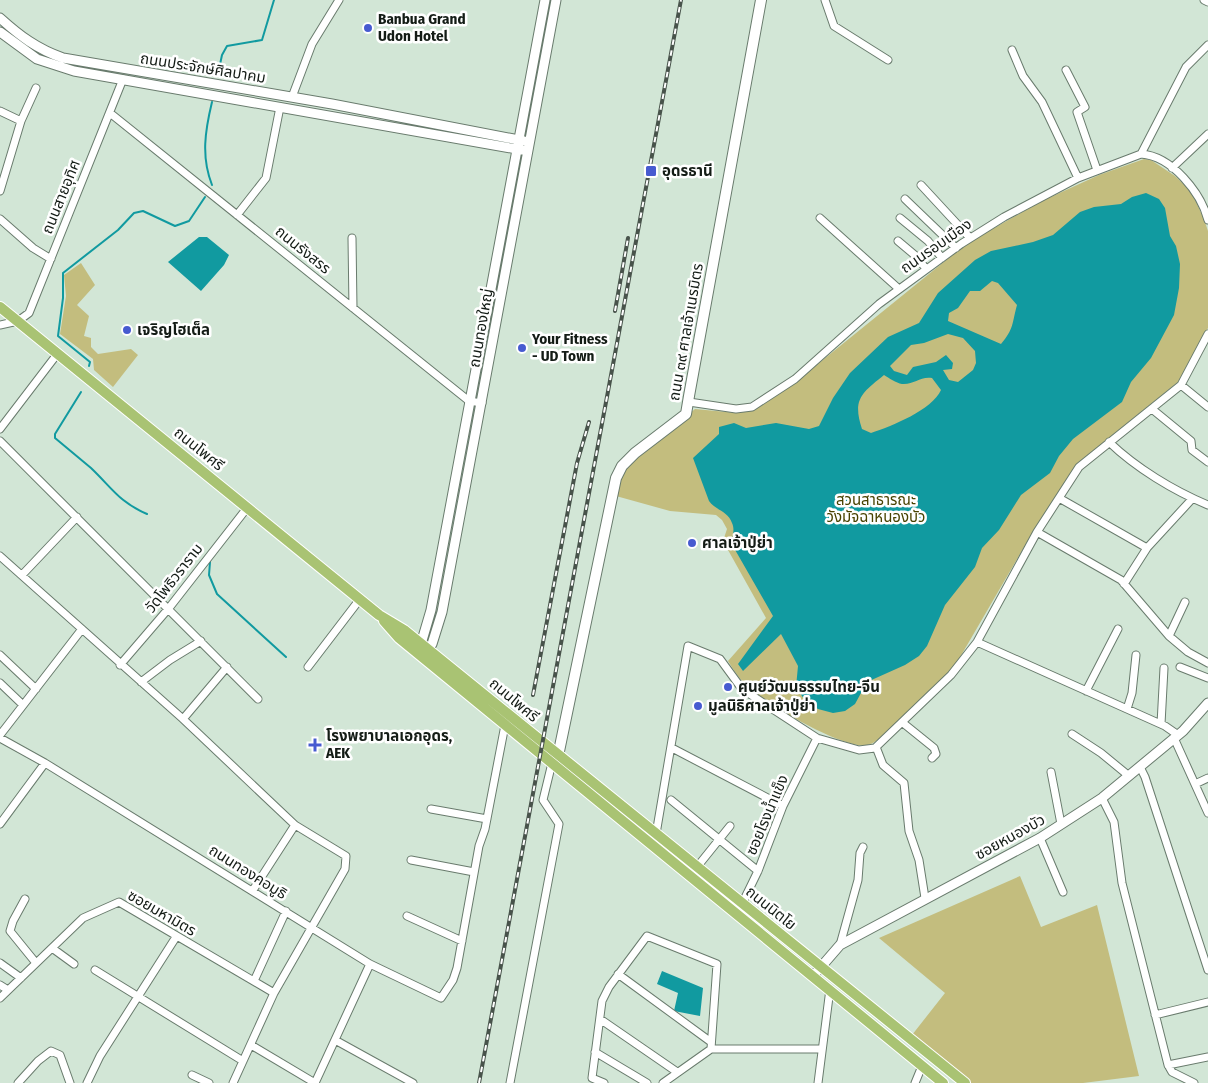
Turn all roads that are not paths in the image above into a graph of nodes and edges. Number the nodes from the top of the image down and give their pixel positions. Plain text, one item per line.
1 (338, 0) edge
2 (545, 0) edge
3 (556, 0) edge
4 (761, 0) edge
5 (825, 0) edge
6 (1204, 0) edge
7 (1208, 2) edge
8 (0, 18) edge
9 (0, 32) edge
10 (1208, 45) edge
11 (1012, 50) dead end
12 (888, 60) dead end
13 (127, 70) junction
14 (1066, 70) dead end
15 (123, 79) junction
16 (203, 82) junction
17 (36, 88) dead end
18 (200, 93) junction
19 (292, 97) junction
20 (280, 107) junction
21 (290, 108) junction
22 (0, 111) edge
23 (110, 113) junction
24 (393, 115) junction
25 (413, 119) junction
26 (21, 121) junction
27 (391, 126) junction
28 (410, 129) junction
29 (1208, 134) edge
30 (518, 144) junction
31 (528, 146) junction
32 (1141, 154) junction
33 (0, 161) edge
34 (8, 166) junction
35 (1172, 168) junction
36 (1097, 170) junction
37 (1078, 178) junction
38 (921, 185) dead end
39 (0, 191) edge
40 (905, 199) dead end
41 (1206, 206) edge
42 (237, 215) junction
43 (820, 218) dead end
44 (900, 218) dead end
45 (0, 219) edge
46 (1208, 220) edge
47 (352, 238) dead end
48 (970, 238) junction
49 (898, 240) dead end
50 (956, 248) junction
51 (942, 258) junction
52 (51, 259) junction
53 (926, 269) junction
54 (899, 289) junction
55 (0, 306) edge
56 (353, 308) junction
57 (18, 321) junction
58 (0, 325) edge
59 (1208, 334) edge
60 (58, 353) junction
61 (1181, 385) junction
62 (469, 401) junction
63 (689, 402) junction
64 (482, 403) junction
65 (1208, 407) edge
66 (1152, 409) junction
67 (0, 429) edge
68 (0, 441) edge
69 (1109, 442) junction
70 (1208, 462) edge
71 (1059, 498) junction
72 (1192, 499) junction
73 (1208, 505) edge
74 (246, 508) junction
75 (77, 517) junction
76 (1038, 532) junction
77 (1147, 548) junction
78 (0, 556) edge
79 (22, 575) junction
80 (1124, 584) junction
81 (360, 599) junction
82 (1186, 602) dead end
83 (169, 608) junction
84 (430, 610) junction
85 (442, 612) junction
86 (379, 614) junction
87 (82, 629) junction
88 (1118, 629) dead end
89 (1169, 636) junction
90 (399, 638) junction
91 (201, 641) junction
92 (977, 642) junction
93 (422, 650) junction
94 (0, 655) edge
95 (1136, 655) dead end
96 (1208, 663) edge
97 (120, 665) junction
98 (227, 667) junction
99 (308, 667) dead end
100 (1180, 667) dead end
101 (1164, 668) dead end
102 (441, 672) junction
103 (1208, 678) edge
104 (141, 682) junction
105 (0, 683) edge
106 (36, 689) junction
107 (1086, 691) junction
108 (258, 699) dead end
109 (1208, 703) edge
110 (24, 705) junction
111 (1127, 709) junction
112 (183, 719) junction
113 (903, 723) junction
114 (1161, 724) junction
115 (505, 725) junction
116 (1072, 734) dead end
117 (0, 737) edge
118 (1176, 737) junction
119 (817, 738) junction
120 (876, 747) junction
121 (672, 748) junction
122 (932, 758) dead end
123 (555, 759) junction
124 (45, 763) junction
125 (1140, 767) junction
126 (1052, 772) dead end
127 (1129, 776) junction
128 (1208, 778) edge
129 (1195, 784) junction
130 (1102, 798) junction
131 (670, 800) dead end
132 (783, 806) junction
133 (431, 809) dead end
134 (1208, 813) edge
135 (487, 820) junction
136 (0, 824) edge
137 (1061, 824) junction
138 (295, 825) junction
139 (730, 826) dead end
140 (656, 838) junction
141 (1040, 838) junction
142 (719, 840) junction
143 (863, 847) dead end
144 (411, 860) dead end
145 (697, 867) junction
146 (758, 871) junction
147 (474, 872) junction
148 (253, 890) junction
149 (1062, 892) dead end
150 (926, 898) junction
151 (25, 899) dead end
152 (742, 904) junction
153 (286, 911) junction
154 (407, 916) dead end
155 (310, 926) junction
156 (176, 937) junction
157 (462, 941) junction
158 (840, 945) junction
159 (52, 948) junction
160 (0, 963) edge
161 (36, 963) junction
162 (74, 964) dead end
163 (370, 964) junction
164 (95, 970) dead end
165 (1208, 970) edge
166 (817, 971) junction
167 (618, 974) junction
168 (21, 978) junction
169 (254, 981) junction
170 (0, 985) edge
171 (833, 985) junction
172 (8, 990) junction
173 (274, 993) junction
174 (0, 998) edge
175 (138, 998) junction
176 (1208, 1002) edge
177 (1155, 1015) junction
178 (600, 1019) junction
179 (334, 1040) junction
180 (251, 1045) junction
181 (711, 1046) junction
182 (821, 1049) junction
183 (595, 1052) junction
184 (1208, 1057) edge
185 (243, 1060) junction
186 (1168, 1065) junction
187 (922, 1066) junction
188 (677, 1072) junction
189 (192, 1075) dead end
190 (398, 1080) edge
191 (961, 1082) edge
192 (18, 1083) edge
193 (70, 1083) edge
194 (87, 1083) edge
195 (209, 1083) edge
196 (233, 1083) edge
197 (315, 1083) edge
198 (413, 1083) edge
199 (510, 1083) edge
200 (604, 1083) edge
201 (647, 1083) edge
202 (663, 1083) edge
203 (818, 1083) edge
204 (915, 1083) edge
205 (944, 1083) edge
206 (1194, 1083) edge

1 - 19 street
2 - 30 street, ถนนทองใหญ่
3 - 31 street, ถนนทองใหญ่
4 - 63 main road, ถนน ๓๙ ศาลเจ้าเนรมิตร
5 - 12 street
6 - 7 street
8 - 13 street, ถนนประจักษ์ศิลปาคม
9 - 15 street, ถนนประจักษ์ศิลปาคม
10 - 32 street
11 - 37 street
13 - 15 street
13 - 16 street, ถนนประจักษ์ศิลปาคม
14 - 36 street
15 - 18 street, ถนนประจักษ์ศิลปาคม
15 - 23 street, ถนนสายอุทิศ
16 - 18 street
16 - 19 street, ถนนประจักษ์ศิลปาคม
17 - 26 street
18 - 20 street, ถนนประจักษ์ศิลปาคม
19 - 21 street
19 - 24 street, ถนนประจักษ์ศิลปาคม
20 - 21 street, ถนนประจักษ์ศิลปาคม
20 - 42 street
21 - 27 street, ถนนประจักษ์ศิลปาคม
22 - 26 street
23 - 42 street, ถนนรังสรร
23 - 52 street, ถนนสายอุทิศ
24 - 25 street, ถนนประจักษ์ศิลปาคม
24 - 27 street
25 - 28 street
25 - 30 street, ถนนประจักษ์ศิลปาคม
26 - 34 street
27 - 28 street, ถนนประจักษ์ศิลปาคม
28 - 30 street, ถนนประจักษ์ศิลปาคม
29 - 35 street
30 - 31 street
30 - 62 street, ถนนทองใหญ่
31 - 64 street, ถนนทองใหญ่
32 - 35 street
32 - 36 street, ถนนรอบเมือง
33 - 34 street
34 - 39 street
35 - 41 street
36 - 37 street, ถนนรอบเมือง
37 - 48 street, ถนนรอบเมือง
38 - 48 street
40 - 50 street
41 - 46 street
42 - 56 street, ถนนรังสรร
43 - 54 street
44 - 51 street
45 - 52 street
47 - 56 street
48 - 50 street, ถนนรอบเมือง
49 - 53 street
50 - 51 street, ถนนรอบเมือง
51 - 53 street, ถนนรอบเมือง
52 - 57 street, ถนนสายอุทิศ
53 - 54 street, ถนนรอบเมือง
54 - 63 street, ถนนรอบเมือง
55 - 57 main road, ถนนโพศรี
56 - 62 street, ถนนรังสรร
57 - 58 street
57 - 60 main road, ถนนโพศรี
59 - 61 street
60 - 67 street
60 - 74 main road, ถนนโพศรี
61 - 65 street
61 - 66 street
62 - 64 street, ถนนรังสรร
62 - 84 street, ถนนทองใหญ่
63 - 123 main road, ถนน ๓๙ ศาลเจ้าเนรมิตร
64 - 85 street, ถนนทองใหญ่
66 - 69 street
66 - 70 street
68 - 75 street
69 - 71 street
69 - 72 street
71 - 76 street
71 - 77 street
72 - 73 street
72 - 77 street
74 - 81 main road, ถนนโพศรี
74 - 83 street, วัดโพธิวราราม
75 - 79 street
75 - 83 street
76 - 80 street
76 - 92 street
77 - 80 street
78 - 79 street
79 - 87 street
80 - 89 street
81 - 86 main road, ถนนโพศรี
81 - 99 street
82 - 89 street
83 - 91 street
83 - 97 street, วัดโพธิวราราม
84 - 85 street
84 - 93 street, ถนนทองใหญ่
85 - 93 street, ถนนทองใหญ่
86 - 90 main road, ถนนโพศรี
86 - 93 main road, ถนนโพศรี
87 - 97 street
87 - 106 street
88 - 107 street
89 - 96 street
90 - 93 main road, ถนนโพศรี
90 - 102 main road
91 - 98 street
91 - 104 street
92 - 107 street
92 - 113 street
93 - 102 main road, ถนนโพศรี
93 - 123 main road, ถนนโพศรี
94 - 106 street
95 - 111 street
97 - 104 street
98 - 108 street
98 - 112 street
100 - 103 street
101 - 114 street
102 - 115 main road, ถนนโพศรี
104 - 112 street
105 - 110 street
106 - 110 street
107 - 111 street
109 - 118 street, ซอยหนองบัว
110 - 117 street
111 - 114 street
112 - 138 street
113 - 120 street
113 - 122 street
114 - 118 street
115 - 123 main road, ถนนโพศรี
115 - 135 street
116 - 127 street
117 - 124 street, ถนนทองคอมูธิ
118 - 125 street, ซอยหนองบัว
118 - 129 street
119 - 120 street
119 - 121 street
119 - 132 street, ซอยโรงน้ำแข็ง
120 - 150 street
121 - 132 street
121 - 140 street
123 - 140 main road, ถนนนิตโย
123 - 199 street
124 - 136 street
124 - 148 street, ถนนทองคอมูธิ
125 - 127 street, ซอยหนองบัว
125 - 165 street
126 - 137 street
127 - 130 street, ซอยหนองบัว
128 - 129 street
129 - 134 street
130 - 137 street, ซอยหนองบัว
130 - 177 street
131 - 142 street
132 - 146 street, ซอยโรงน้ำแข็ง
133 - 135 street
135 - 147 street
137 - 141 street, ซอยหนองบัว
138 - 148 street
138 - 155 street
139 - 142 street
140 - 145 main road, ถนนนิตโย
140 - 166 main road, ถนนนิตโย
141 - 149 street
141 - 150 street, ซอยหนองบัว
142 - 145 street
142 - 146 street
143 - 158 street
144 - 147 street
145 - 152 main road, ถนนนิตโย
146 - 152 street, ซอยโรงน้ำแข็ง
147 - 157 street
148 - 153 street, ถนนทองคอมูธิ
150 - 158 street, ซอยหนองบัว
151 - 161 street
152 - 166 main road, ถนนนิตโย
153 - 155 street, ถนนทองคอมูธิ
153 - 169 street
154 - 157 street
155 - 163 street, ถนนทองคอมูธิ
155 - 173 street
156 - 159 street, ซอยมหามิตร
156 - 169 street, ซอยมหามิตร
156 - 175 street
157 - 163 street, ถนนทองคอมูธิ
158 - 166 street, ซอยหนองบัว
159 - 161 street, ซอยมหามิตร
159 - 162 street
160 - 168 street
161 - 168 street, ซอยมหามิตร
163 - 179 street
164 - 175 street
166 - 171 main road, ถนนนิตโย
167 - 178 street
167 - 181 street
167 - 181 street
168 - 172 street, ซอยมหามิตร
169 - 173 street, ซอยมหามิตร
170 - 172 street
171 - 182 street
171 - 187 main road, ถนนนิตโย
171 - 191 main road, ถนนนิตโย
172 - 174 street, ซอยมหามิตร
173 - 180 street
175 - 185 street
175 - 194 street
176 - 177 street
177 - 186 street
178 - 183 street
178 - 188 street
179 - 190 street
179 - 197 street
180 - 185 street
180 - 197 street
181 - 182 street
181 - 188 street
182 - 203 street
183 - 200 street
183 - 201 street
184 - 186 street
185 - 196 street
186 - 206 street
187 - 204 street
187 - 205 main road, ถนนนิตโย
188 - 202 street
189 - 195 street
190 - 198 street
192 - 193 street

